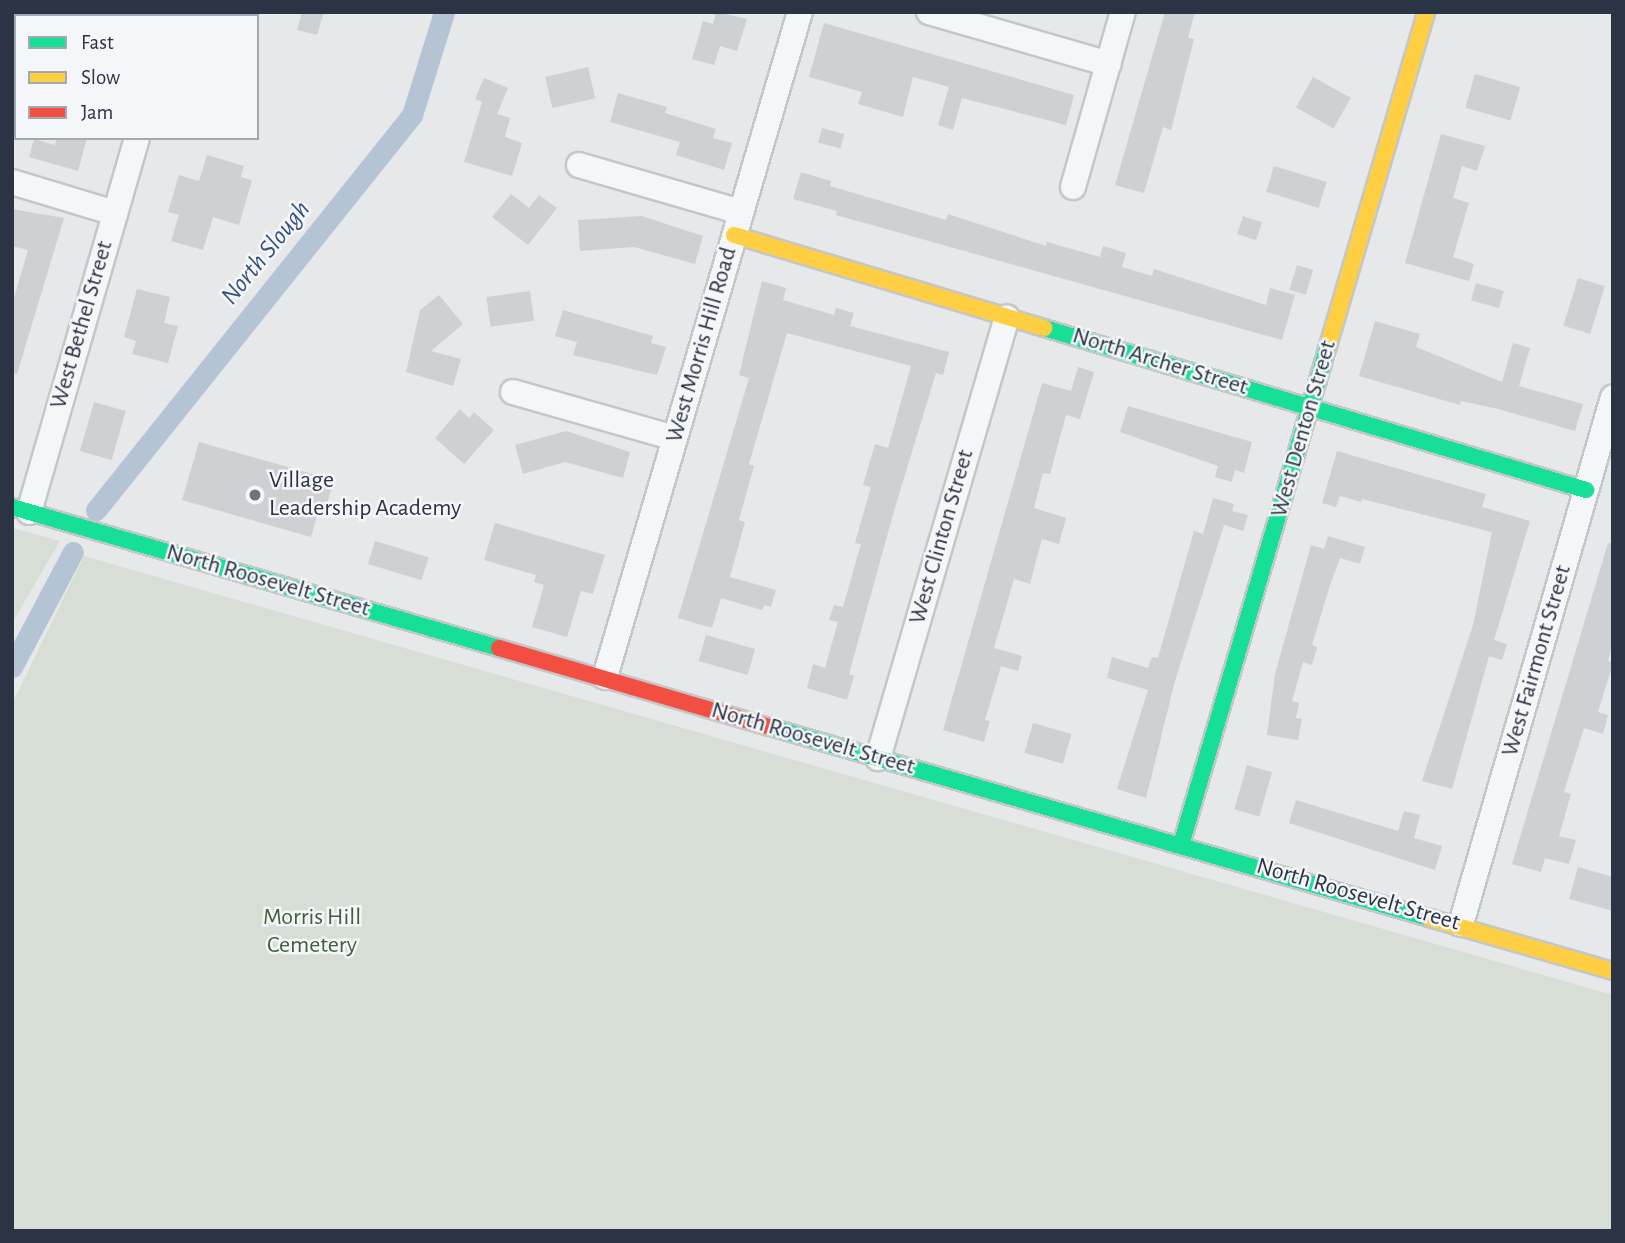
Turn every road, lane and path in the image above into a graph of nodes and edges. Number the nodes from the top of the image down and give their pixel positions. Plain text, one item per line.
1 (800, 12) edge
2 (929, 12) edge
3 (1124, 12) edge
4 (1426, 12) edge
5 (1108, 64) junction
6 (135, 140) edge
7 (579, 166) dead end
8 (12, 182) edge
9 (1073, 187) dead end
10 (115, 213) junction
11 (737, 223) junction
12 (1007, 317) junction
13 (513, 392) dead end
14 (1613, 397) edge
15 (1310, 407) junction
16 (675, 438) junction
17 (1586, 490) junction
18 (20, 510) edge
19 (604, 677) junction
20 (878, 758) junction
21 (1181, 845) junction
22 (1461, 924) junction
23 (1613, 971) edge

1 - 11 street, West Morris Hill Road
2 - 5 street
3 - 5 street
4 - 15 street, West Denton Street
5 - 9 street
6 - 10 street, West Bethel Street
7 - 11 street, North Archer Street
8 - 10 street
10 - 18 street, West Bethel Street
11 - 12 street, North Archer Street
11 - 16 street, West Morris Hill Road
12 - 15 street, North Archer Street
12 - 20 street, West Clinton Street
13 - 16 street
14 - 17 street, West Fairmont Street
15 - 17 street, North Archer Street
15 - 21 street, West Denton Street
16 - 19 street, West Morris Hill Road
17 - 22 street, West Fairmont Street
18 - 19 street, North Roosevelt Street
19 - 20 street, North Roosevelt Street
20 - 21 street, North Roosevelt Street
21 - 22 street, North Roosevelt Street
22 - 23 street, North Roosevelt Street

